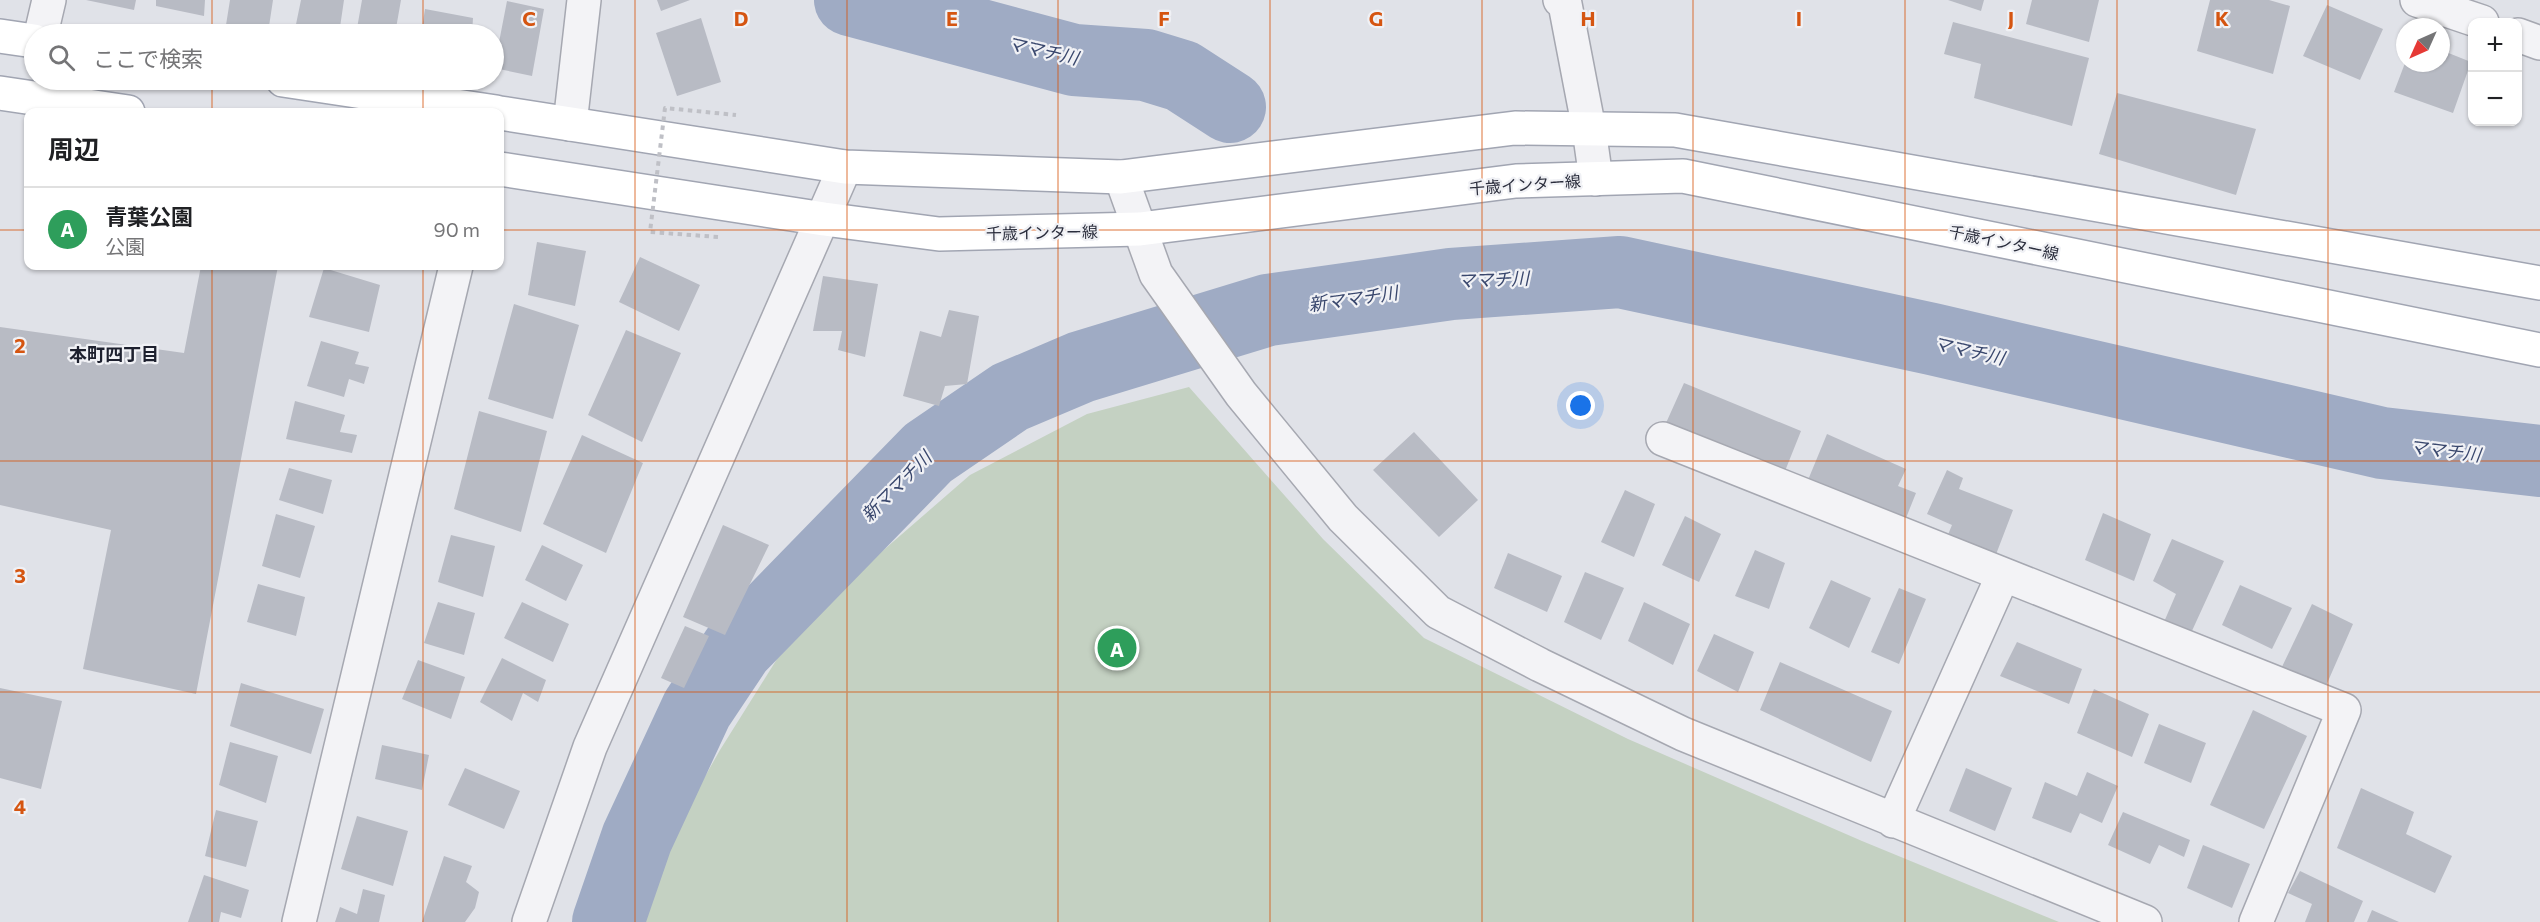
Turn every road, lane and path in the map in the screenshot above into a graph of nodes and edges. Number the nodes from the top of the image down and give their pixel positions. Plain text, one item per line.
1 (49, 0) edge
2 (584, 0) edge
3 (1560, 0) edge
4 (2416, 0) edge
5 (2470, 18) edge
6 (43, 24) edge
7 (0, 36) edge
8 (2522, 37) edge
9 (24, 40) edge
10 (2540, 43) edge
11 (348, 90) edge
12 (0, 93) edge
13 (101, 108) edge
14 (465, 108) edge
15 (504, 114) edge
16 (736, 115) dead end
17 (570, 124) junction
18 (1589, 129) junction
19 (845, 167) junction
20 (504, 170) edge
21 (1121, 177) junction
22 (1596, 179) junction
23 (824, 219) junction
24 (1140, 229) junction
25 (718, 237) dead end
26 (455, 270) edge
27 (2540, 283) edge
28 (2540, 350) edge
29 (1663, 439) dead end
30 (2003, 575) junction
31 (1893, 821) junction
32 (299, 922) edge
33 (529, 922) edge
34 (2145, 922) edge
35 (2256, 922) edge

1 - 6 street
2 - 17 street
3 - 18 street
4 - 5 street
7 - 9 main road
8 - 10 street
11 - 14 main road
12 - 13 main road
15 - 17 main road
16 - 25 path, bridge
17 - 19 main road
18 - 21 main road
18 - 22 street
18 - 27 main road
19 - 21 main road
19 - 23 street
20 - 23 main road, 千歳インター線
21 - 24 street
22 - 24 main road, 千歳インター線
22 - 28 main road, 千歳インター線
23 - 24 main road, 千歳インター線
23 - 33 street
24 - 31 street
26 - 32 street
29 - 30 street
30 - 31 street
30 - 35 street
31 - 34 street

